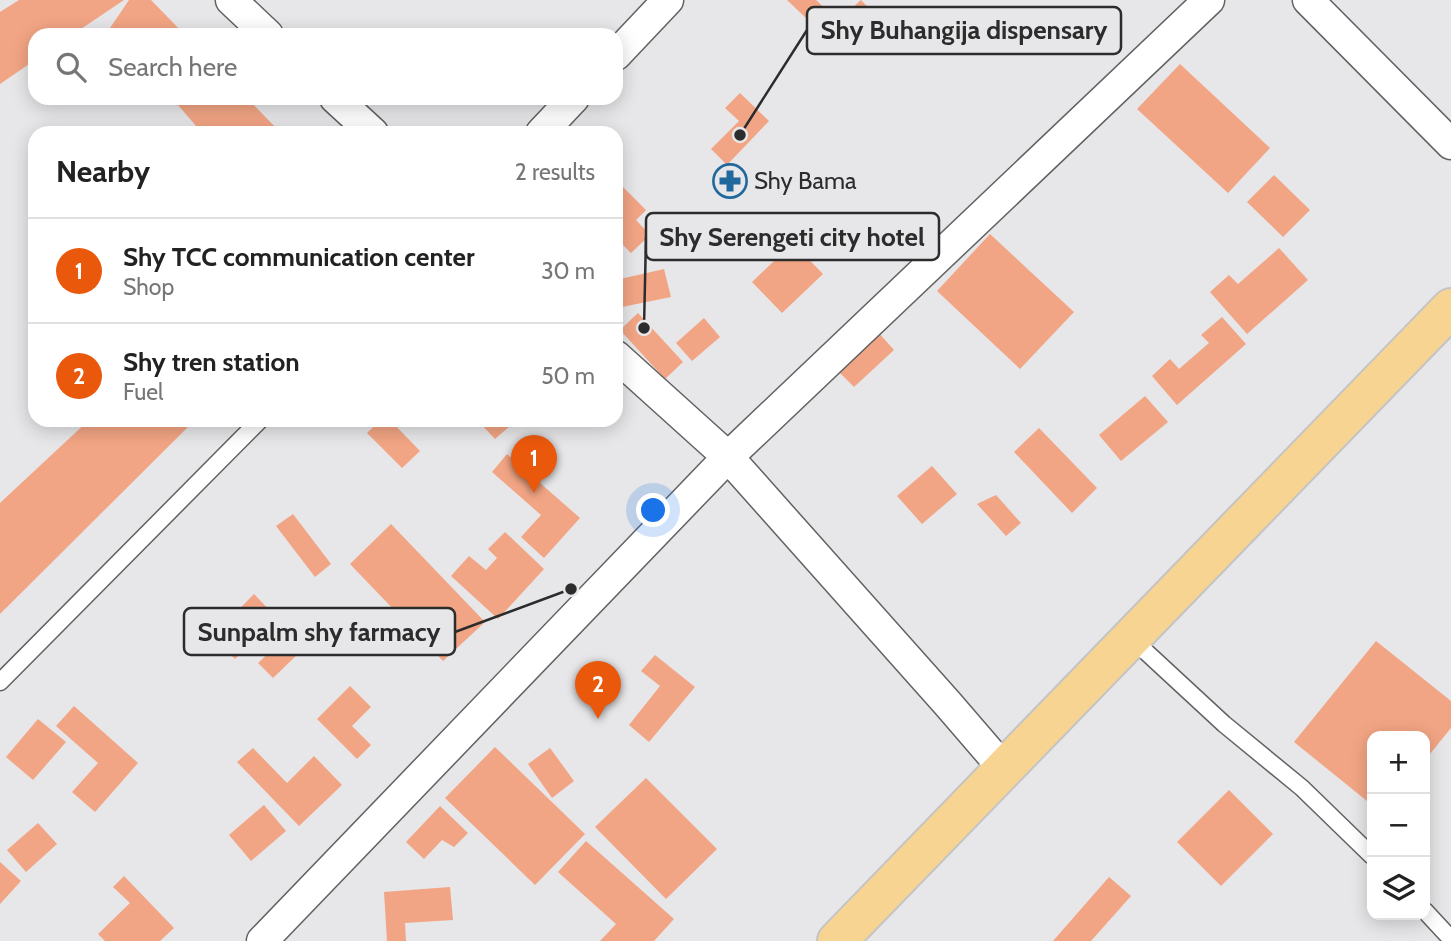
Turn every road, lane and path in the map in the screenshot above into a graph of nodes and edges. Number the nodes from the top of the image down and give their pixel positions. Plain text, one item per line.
1 (231, 0) edge
2 (668, 0) edge
3 (1209, 0) edge
4 (1308, 0) edge
5 (261, 28) edge
6 (623, 48) edge
7 (343, 105) edge
8 (568, 105) edge
9 (365, 126) edge
10 (548, 126) edge
11 (1451, 144) edge
12 (1451, 308) edge
13 (623, 362) edge
14 (253, 427) edge
15 (728, 457) junction
16 (1131, 638) junction
17 (0, 682) edge
18 (1004, 769) junction
19 (1367, 851) edge
20 (1430, 916) edge
21 (1451, 939) edge
22 (262, 941) edge
23 (837, 941) edge

1 - 5 street
2 - 6 street
3 - 15 street
4 - 11 street
7 - 9 street
8 - 10 street
12 - 16 highway
13 - 15 street
14 - 17 lane
15 - 18 street
15 - 22 street
16 - 18 highway
16 - 19 lane
18 - 23 highway
20 - 21 lane

